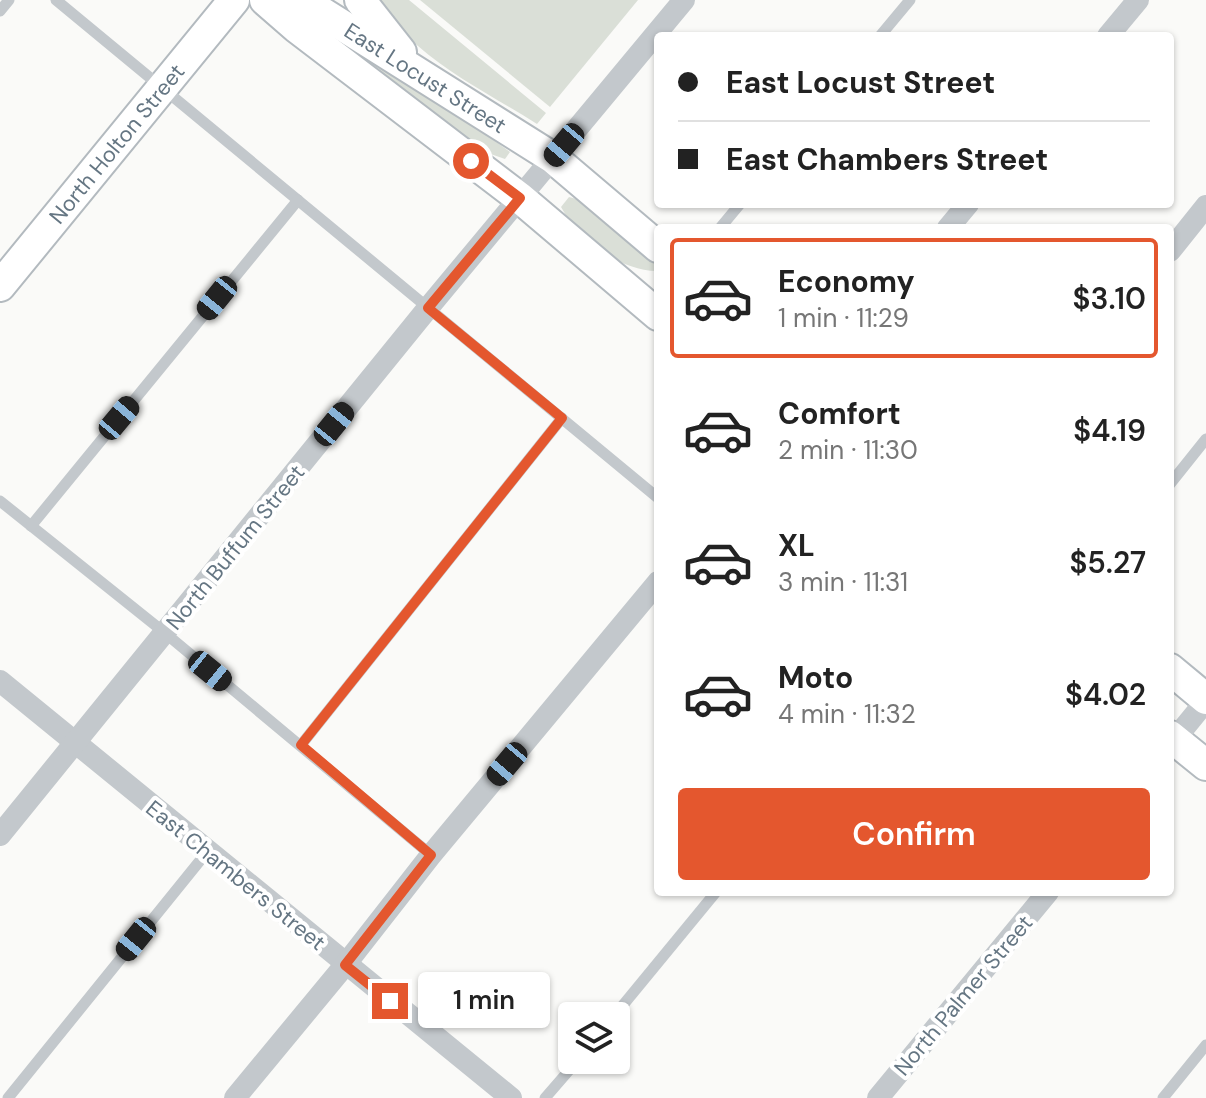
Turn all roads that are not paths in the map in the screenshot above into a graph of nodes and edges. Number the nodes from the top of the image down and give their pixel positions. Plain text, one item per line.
1 (9, 0) edge
2 (56, 0) edge
3 (234, 0) edge
4 (265, 0) edge
5 (302, 0) edge
6 (360, 0) edge
7 (684, 0) edge
8 (910, 0) edge
9 (1138, 0) edge
10 (0, 11) edge
11 (657, 32) edge
12 (883, 32) edge
13 (1111, 32) edge
14 (654, 36) edge
15 (418, 72) junction
16 (161, 87) junction
17 (553, 158) junction
18 (520, 198) junction
19 (298, 200) junction
20 (1206, 206) edge
21 (737, 208) edge
22 (965, 208) edge
23 (723, 224) edge
24 (951, 224) edge
25 (654, 244) edge
26 (1174, 246) edge
27 (0, 286) edge
28 (428, 308) junction
29 (654, 308) edge
30 (562, 418) junction
31 (1206, 439) edge
32 (1174, 479) edge
33 (654, 495) edge
34 (0, 501) edge
35 (31, 526) junction
36 (654, 587) edge
37 (165, 633) junction
38 (1174, 672) edge
39 (0, 681) edge
40 (1206, 700) edge
41 (1174, 737) edge
42 (1174, 742) edge
43 (76, 743) junction
44 (301, 745) junction
45 (1206, 765) edge
46 (0, 835) edge
47 (207, 852) junction
48 (431, 855) junction
49 (713, 896) edge
50 (1045, 896) edge
51 (345, 965) junction
52 (626, 1002) edge
53 (1206, 1045) edge
54 (566, 1074) edge
55 (240, 1096) edge
56 (8, 1098) edge
57 (511, 1098) edge
58 (545, 1098) edge
59 (878, 1098) edge
60 (1163, 1098) edge

1 - 10 lane
2 - 16 lane
3 - 16 main road, North Holton Street
4 - 18 main road, East Locust Street
5 - 15 main road, East Locust Street
6 - 15 main road
7 - 11 street, North Buffum Street
8 - 12 lane
9 - 13 street
14 - 17 street, North Buffum Street
15 - 17 main road, East Locust Street
16 - 19 lane
16 - 27 main road, North Holton Street
17 - 18 street, North Buffum Street
17 - 25 main road, East Locust Street
18 - 28 street, North Buffum Street
18 - 29 main road, East Locust Street
19 - 28 lane
19 - 35 lane
20 - 26 street
21 - 23 lane
22 - 24 street
28 - 30 lane
28 - 37 street, North Buffum Street
30 - 33 lane
30 - 44 lane
31 - 32 lane
34 - 35 lane
35 - 37 lane
36 - 48 street
37 - 43 street, North Buffum Street
37 - 44 lane
38 - 40 main road
39 - 43 street, East Chambers Street
40 - 41 street
42 - 45 main road
43 - 46 street, North Buffum Street
43 - 47 street, East Chambers Street
44 - 48 lane
47 - 51 street, East Chambers Street
47 - 56 lane
48 - 51 street
49 - 52 lane
50 - 59 street, North Palmer Street
51 - 55 street
51 - 57 street, East Chambers Street
53 - 60 lane
54 - 58 lane

